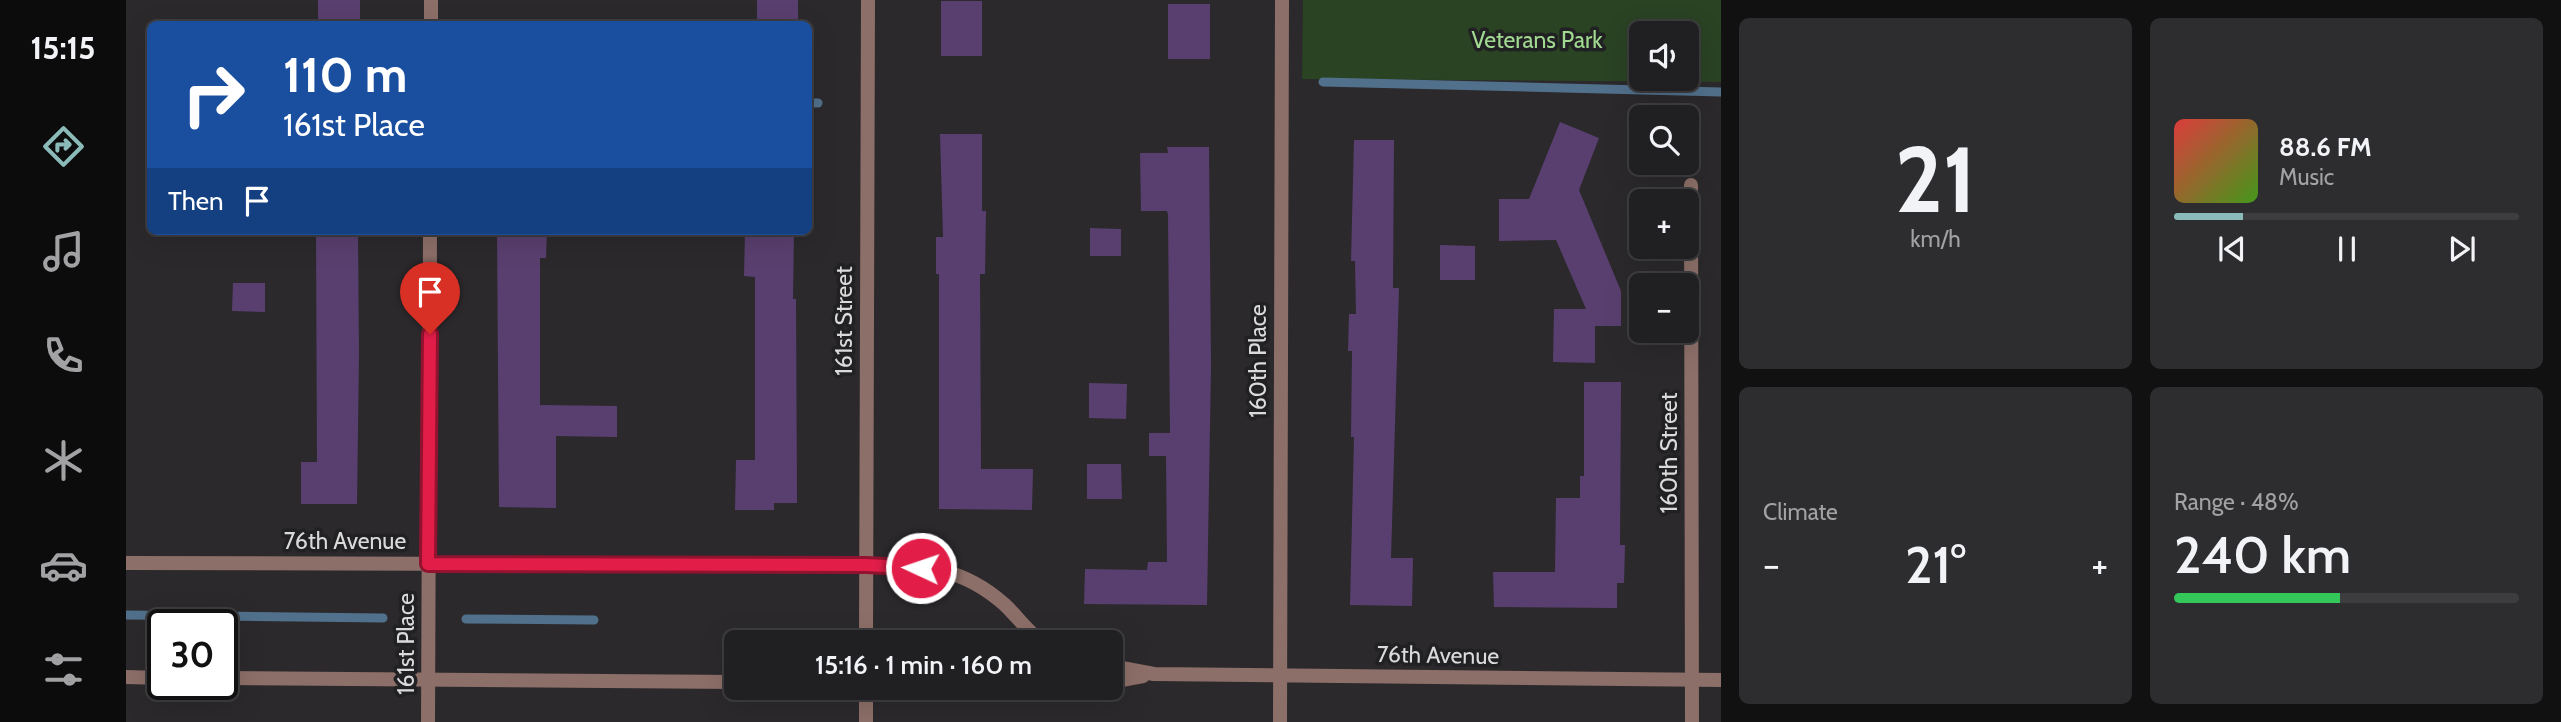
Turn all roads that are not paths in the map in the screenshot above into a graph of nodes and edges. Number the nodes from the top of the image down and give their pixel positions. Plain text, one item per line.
1 (431, 0) edge
2 (868, 0) edge
3 (1282, 0) edge
4 (431, 21) edge
5 (1691, 185) dead end
6 (430, 235) edge
7 (126, 563) edge
8 (428, 564) junction
9 (866, 565) junction
10 (866, 630) edge
11 (1029, 630) edge
12 (1123, 668) edge
13 (1154, 674) junction
14 (1280, 676) junction
15 (126, 677) edge
16 (147, 678) edge
17 (238, 678) edge
18 (1123, 680) edge
19 (1692, 680) junction
20 (1721, 680) edge
21 (428, 681) junction
22 (724, 682) edge
23 (866, 700) edge
24 (428, 722) edge
25 (866, 722) edge
26 (1280, 722) edge
27 (1692, 722) edge

1 - 4 street
2 - 9 street, 161st Street
3 - 14 street, 160th Place
5 - 19 street, 160th Street
6 - 8 street, 161st Place
7 - 8 street, 76th Avenue
8 - 9 street, 76th Avenue
8 - 21 street, 161st Place
9 - 10 street, 161st Street
9 - 11 street, 76th Avenue
12 - 13 street, 76th Avenue
13 - 14 street, 76th Avenue
13 - 18 street, 76th Avenue
14 - 19 street, 76th Avenue
14 - 26 street, 160th Place
15 - 16 street
17 - 21 street
19 - 20 street, 76th Avenue
19 - 27 street, 160th Street
21 - 22 street
21 - 24 street, 161st Place
23 - 25 street

